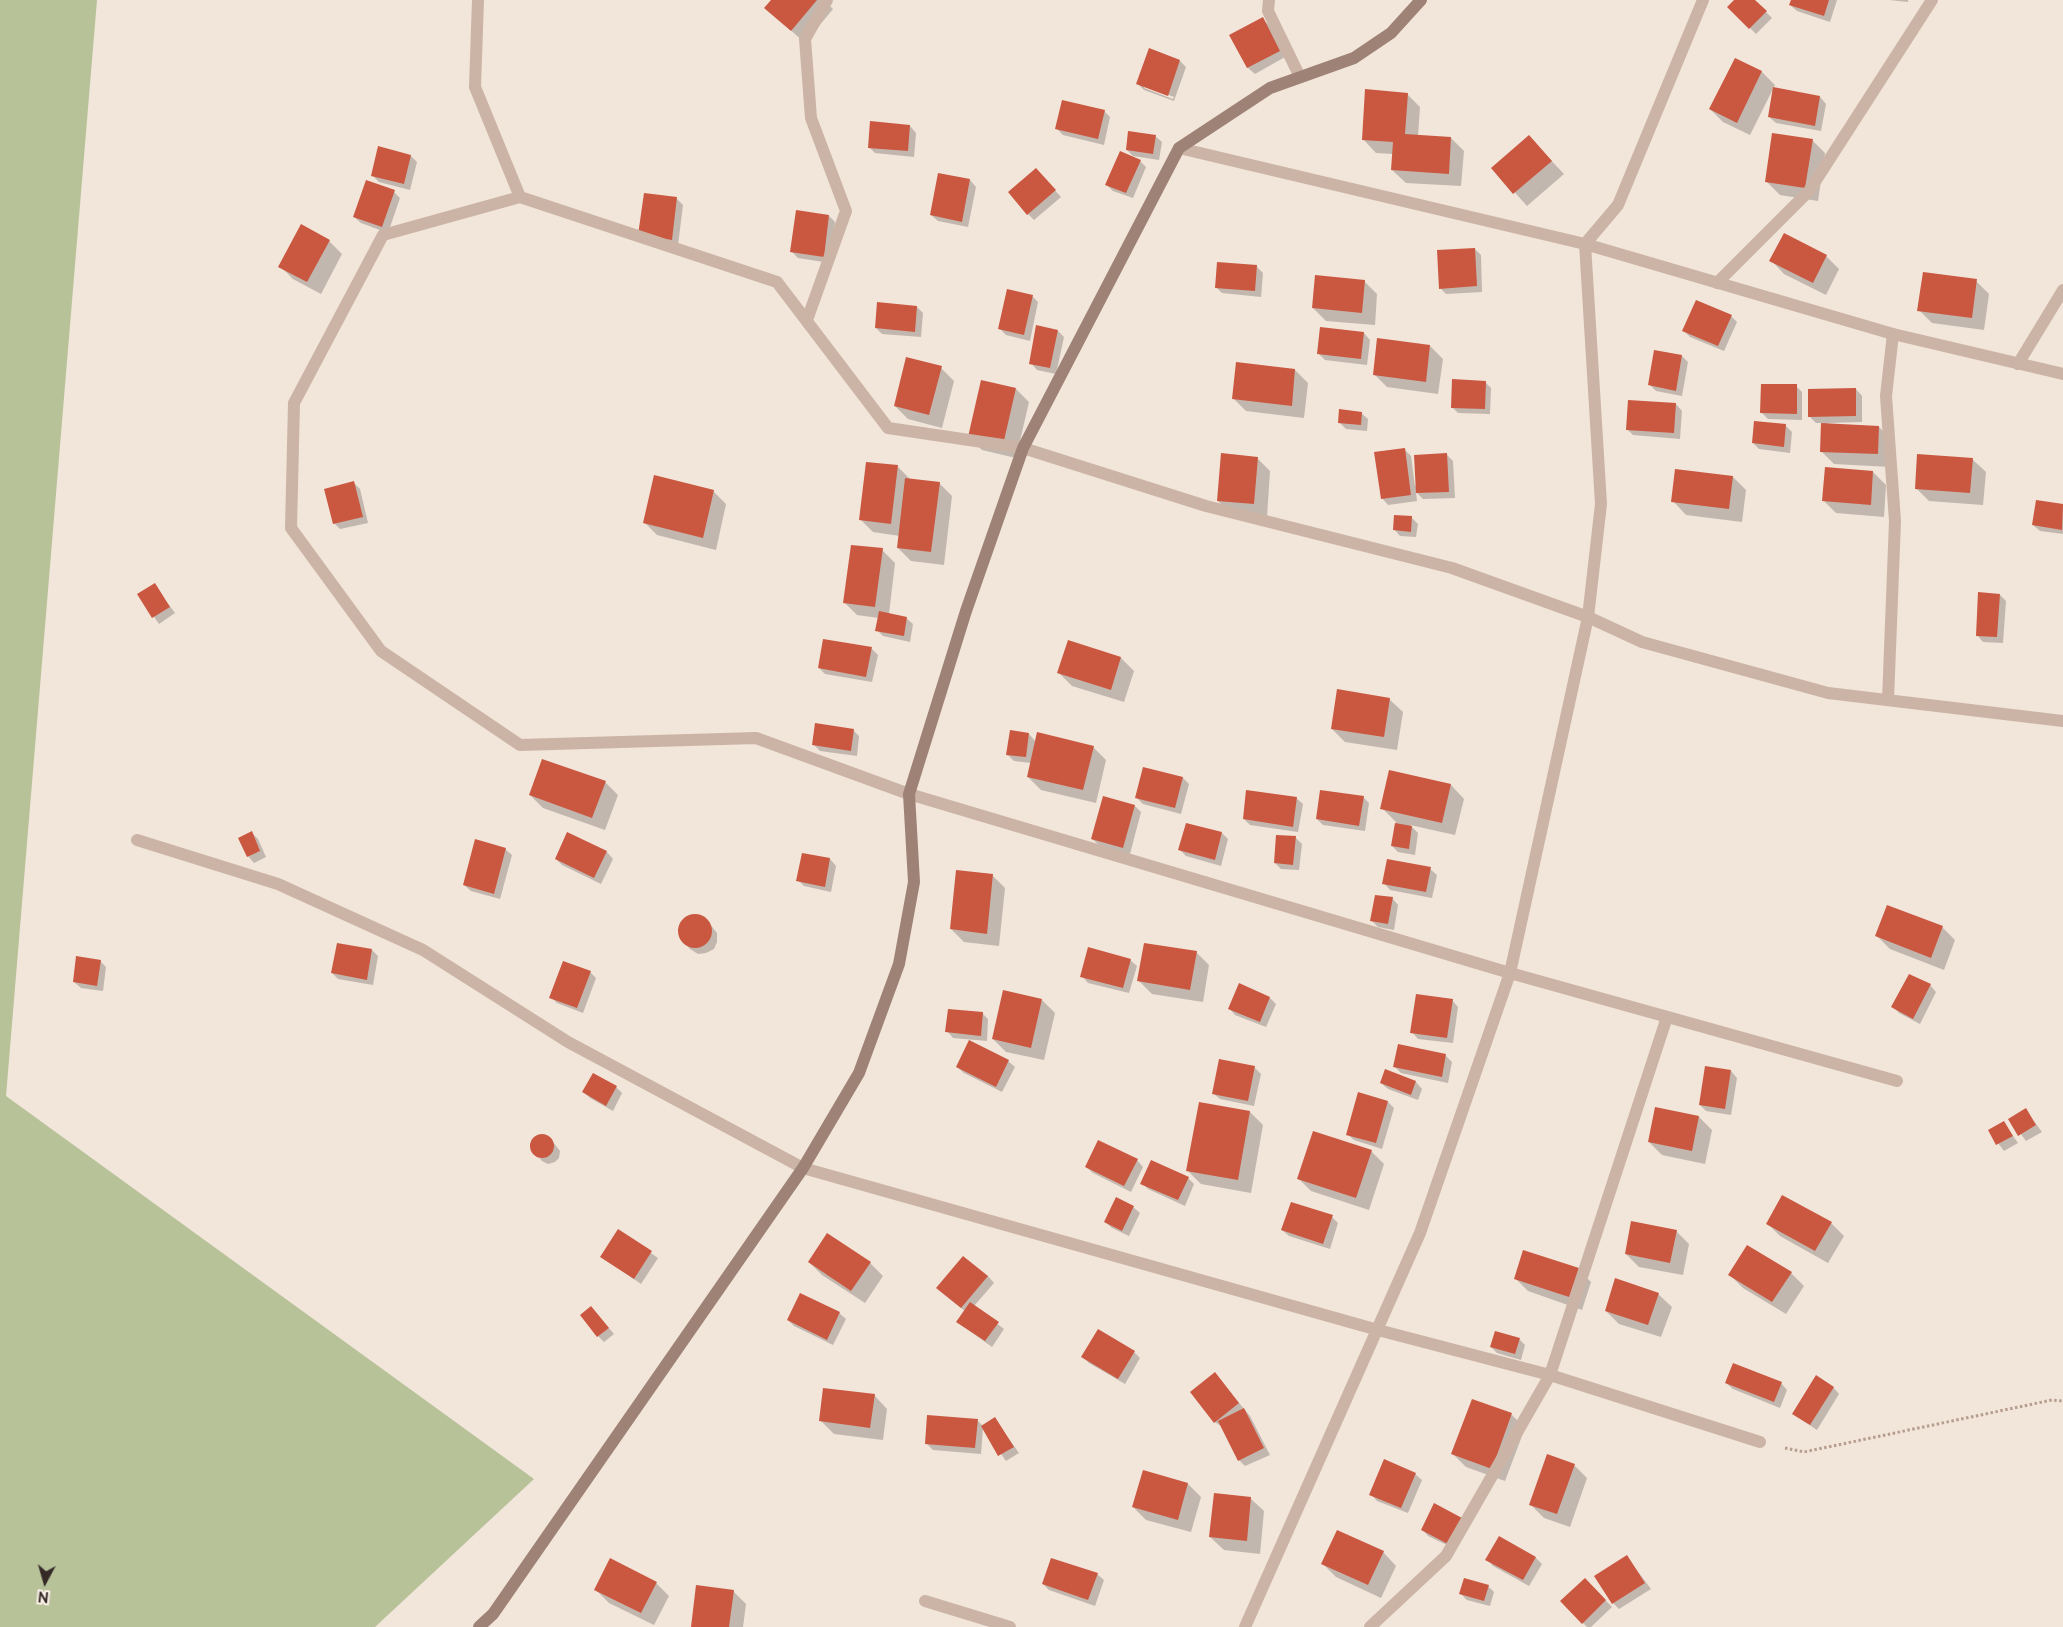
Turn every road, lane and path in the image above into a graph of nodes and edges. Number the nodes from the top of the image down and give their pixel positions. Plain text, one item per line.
1 (478, 0) edge
2 (827, 0) edge
3 (1269, 0) edge
4 (1420, 0) edge
5 (1704, 0) edge
6 (1932, 0) edge
7 (1300, 77) junction
8 (1179, 148) junction
9 (520, 197) junction
10 (1585, 244) junction
11 (1717, 283) junction
12 (2063, 290) edge
13 (806, 320) junction
14 (1893, 334) junction
15 (2018, 364) junction
16 (2063, 374) edge
17 (1024, 448) junction
18 (1588, 617) junction
19 (1888, 700) junction
20 (2063, 721) edge
21 (909, 794) junction
22 (137, 840) dead end
23 (1510, 973) junction
24 (1666, 1017) junction
25 (1897, 1081) dead end
26 (803, 1168) junction
27 (1378, 1330) junction
28 (1550, 1375) junction
29 (2063, 1401) edge
30 (1760, 1442) joint
31 (925, 1601) dead end
32 (478, 1627) edge
33 (1010, 1627) edge
34 (1245, 1627) edge
35 (1370, 1627) edge

1 - 9 street
2 - 13 street
3 - 7 street
4 - 7 street
5 - 10 street
6 - 11 street
7 - 8 street
8 - 10 street
8 - 17 street
9 - 13 street
9 - 21 street
10 - 11 street
10 - 18 street
11 - 14 street
12 - 15 street
13 - 17 street
14 - 15 street
14 - 19 street
15 - 16 street
17 - 18 street
17 - 21 street
18 - 19 street
18 - 23 street
19 - 20 street
21 - 23 street
21 - 26 street
22 - 26 street
23 - 24 street
23 - 27 street
24 - 25 street
24 - 28 street
26 - 27 street
26 - 32 street
27 - 28 street
27 - 34 street
28 - 30 street
28 - 35 street
29 - 30 path
31 - 33 street

